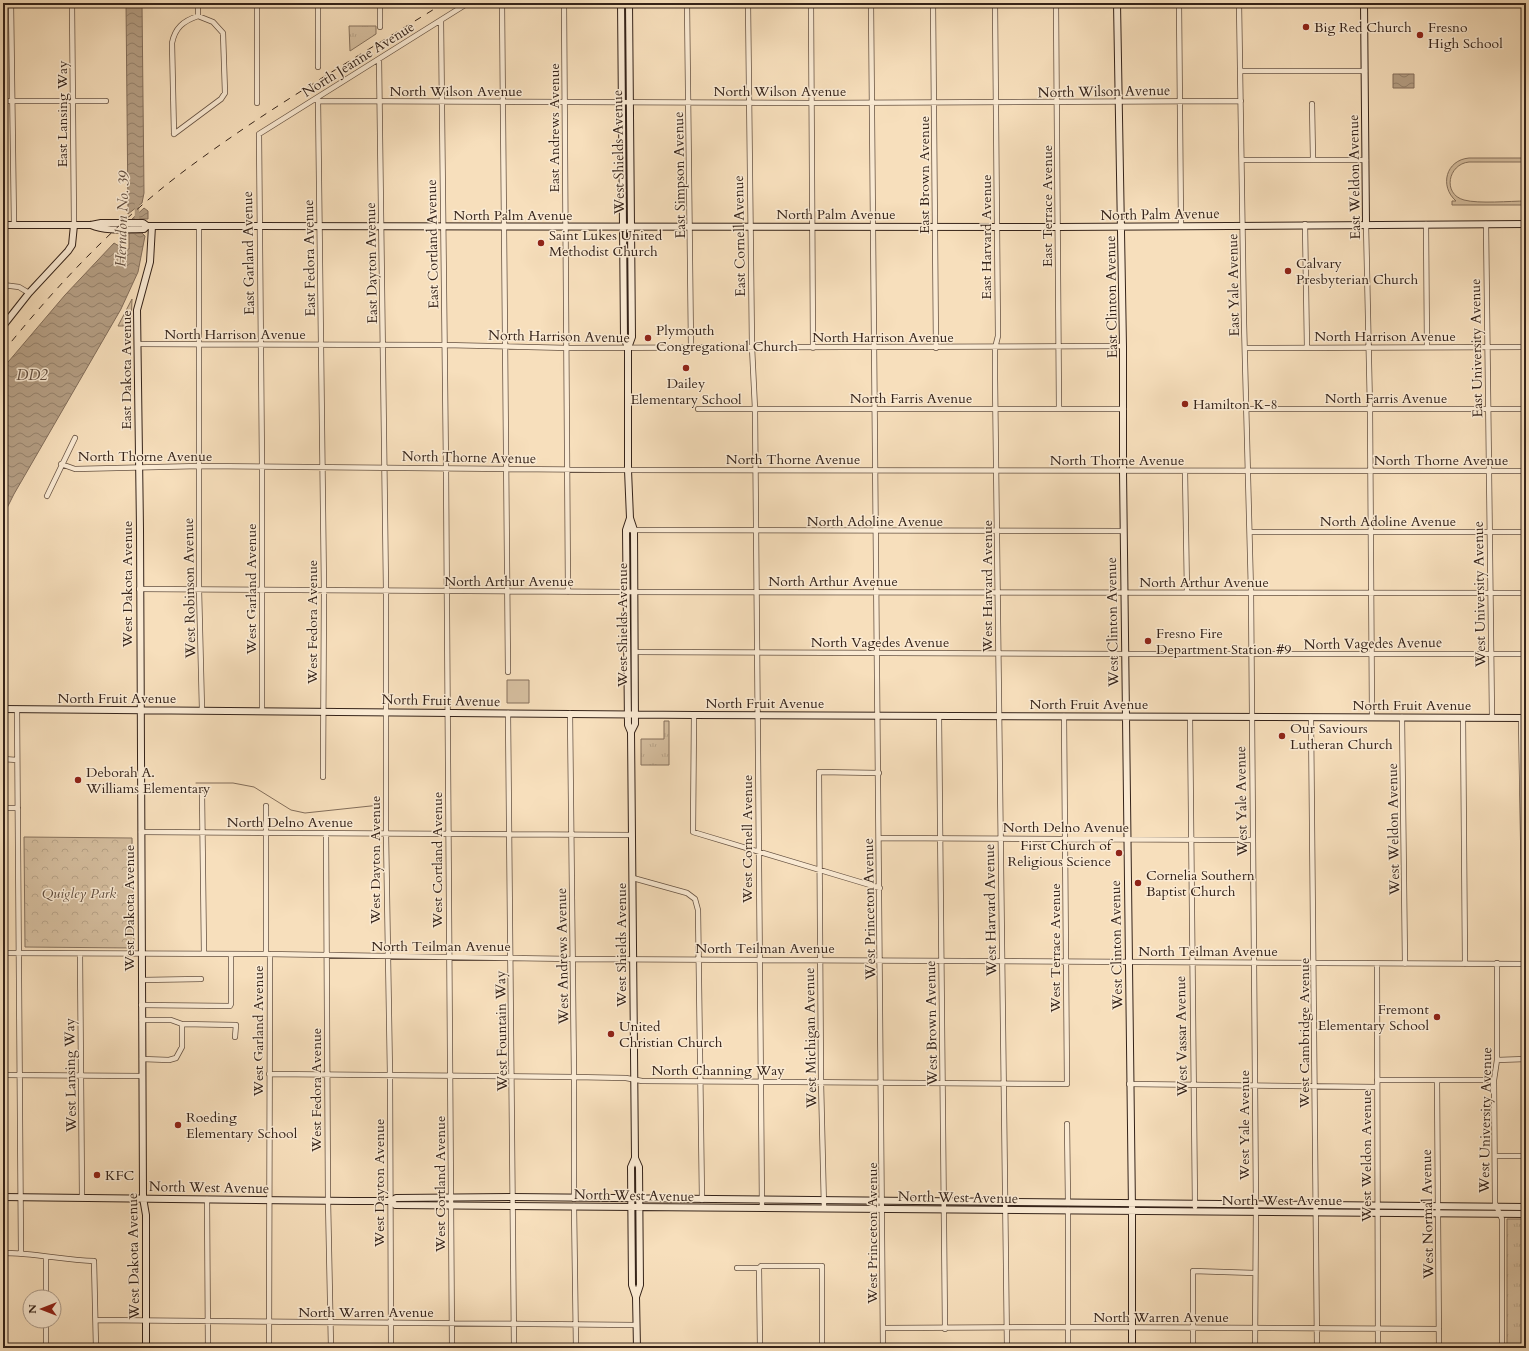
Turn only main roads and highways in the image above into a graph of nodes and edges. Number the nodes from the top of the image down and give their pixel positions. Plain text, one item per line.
1 (622, 3) edge
2 (629, 3) edge
3 (1118, 3) edge
4 (1364, 3) edge
5 (626, 102) junction
6 (1366, 224) junction
7 (1526, 224) edge
8 (3, 225) edge
9 (74, 225) junction
10 (146, 226) junction
11 (1122, 226) junction
12 (623, 227) junction
13 (631, 227) junction
14 (3, 326) edge
15 (628, 348) junction
16 (138, 468) joint
17 (1123, 471) joint
18 (630, 518) junction
19 (626, 622) junction
20 (635, 652) junction
21 (3, 709) edge
22 (140, 710) junction
23 (627, 714) junction
24 (635, 714) junction
25 (1126, 716) junction
26 (1524, 718) edge
27 (631, 732) junction
28 (635, 1158) junction
29 (3, 1197) edge
30 (143, 1198) junction
31 (631, 1199) junction
32 (639, 1199) junction
33 (451, 1201) junction
34 (1132, 1203) junction
35 (1006, 1206) junction
36 (631, 1207) junction
37 (639, 1207) junction
38 (1526, 1207) edge
39 (1132, 1210) junction
40 (1377, 1210) junction
41 (1526, 1214) edge
42 (636, 1297) junction
43 (146, 1348) edge
44 (637, 1348) edge
45 (1132, 1348) edge

1 - 5 main road, West Shields Avenue
2 - 5 main road, West Shields Avenue
3 - 11 main road, East Clinton Avenue
4 - 6 main road, East Weldon Avenue
5 - 12 main road, West Shields Avenue
5 - 13 main road, West Shields Avenue
6 - 7 main road, North Palm Avenue
6 - 11 main road, North Palm Avenue
8 - 9 main road, North Palm Avenue
9 - 10 main road, North Palm Avenue
9 - 14 main road
10 - 12 main road, North Palm Avenue
10 - 16 main road, East Dakota Avenue
11 - 13 main road, North Palm Avenue
11 - 17 main road, East Clinton Avenue
12 - 13 main road, North Palm Avenue
12 - 15 main road, West Shields Avenue
13 - 15 main road, West Shields Avenue
15 - 18 main road, West Shields Avenue
16 - 22 main road, West Dakota Avenue
17 - 25 main road, West Clinton Avenue
18 - 19 main road, West Shields Avenue
18 - 20 main road, West Shields Avenue
19 - 20 main road
19 - 23 main road, West Shields Avenue
20 - 24 main road, West Shields Avenue
21 - 22 main road, North Fruit Avenue
22 - 23 main road, North Fruit Avenue
22 - 30 main road, West Dakota Avenue
23 - 24 main road, North Fruit Avenue
23 - 27 main road, West Shields Avenue
24 - 25 main road, North Fruit Avenue
24 - 27 main road, West Shields Avenue
25 - 26 main road, North Fruit Avenue
25 - 34 main road, West Clinton Avenue
27 - 28 main road, West Shields Avenue
28 - 31 main road, West Shields Avenue
28 - 32 main road, West Shields Avenue
29 - 30 main road, North West Avenue
30 - 33 main road, North West Avenue
30 - 43 main road, West Dakota Avenue
31 - 32 main road, North West Avenue
31 - 33 main road, North West Avenue
31 - 36 main road, West Shields Avenue
32 - 35 main road, North West Avenue
32 - 37 main road, West Shields Avenue
33 - 36 main road, North West Avenue
34 - 35 main road, North West Avenue
34 - 39 main road, West Clinton Avenue
34 - 40 main road, North West Avenue
35 - 37 main road, North West Avenue
35 - 39 main road, North West Avenue
36 - 37 main road, North West Avenue
36 - 42 main road, West Shields Avenue
37 - 42 main road, West Shields Avenue
38 - 40 main road, North West Avenue
39 - 40 main road, North West Avenue
39 - 45 main road, West Clinton Avenue
40 - 41 main road, North West Avenue
42 - 44 main road, West Shields Avenue

